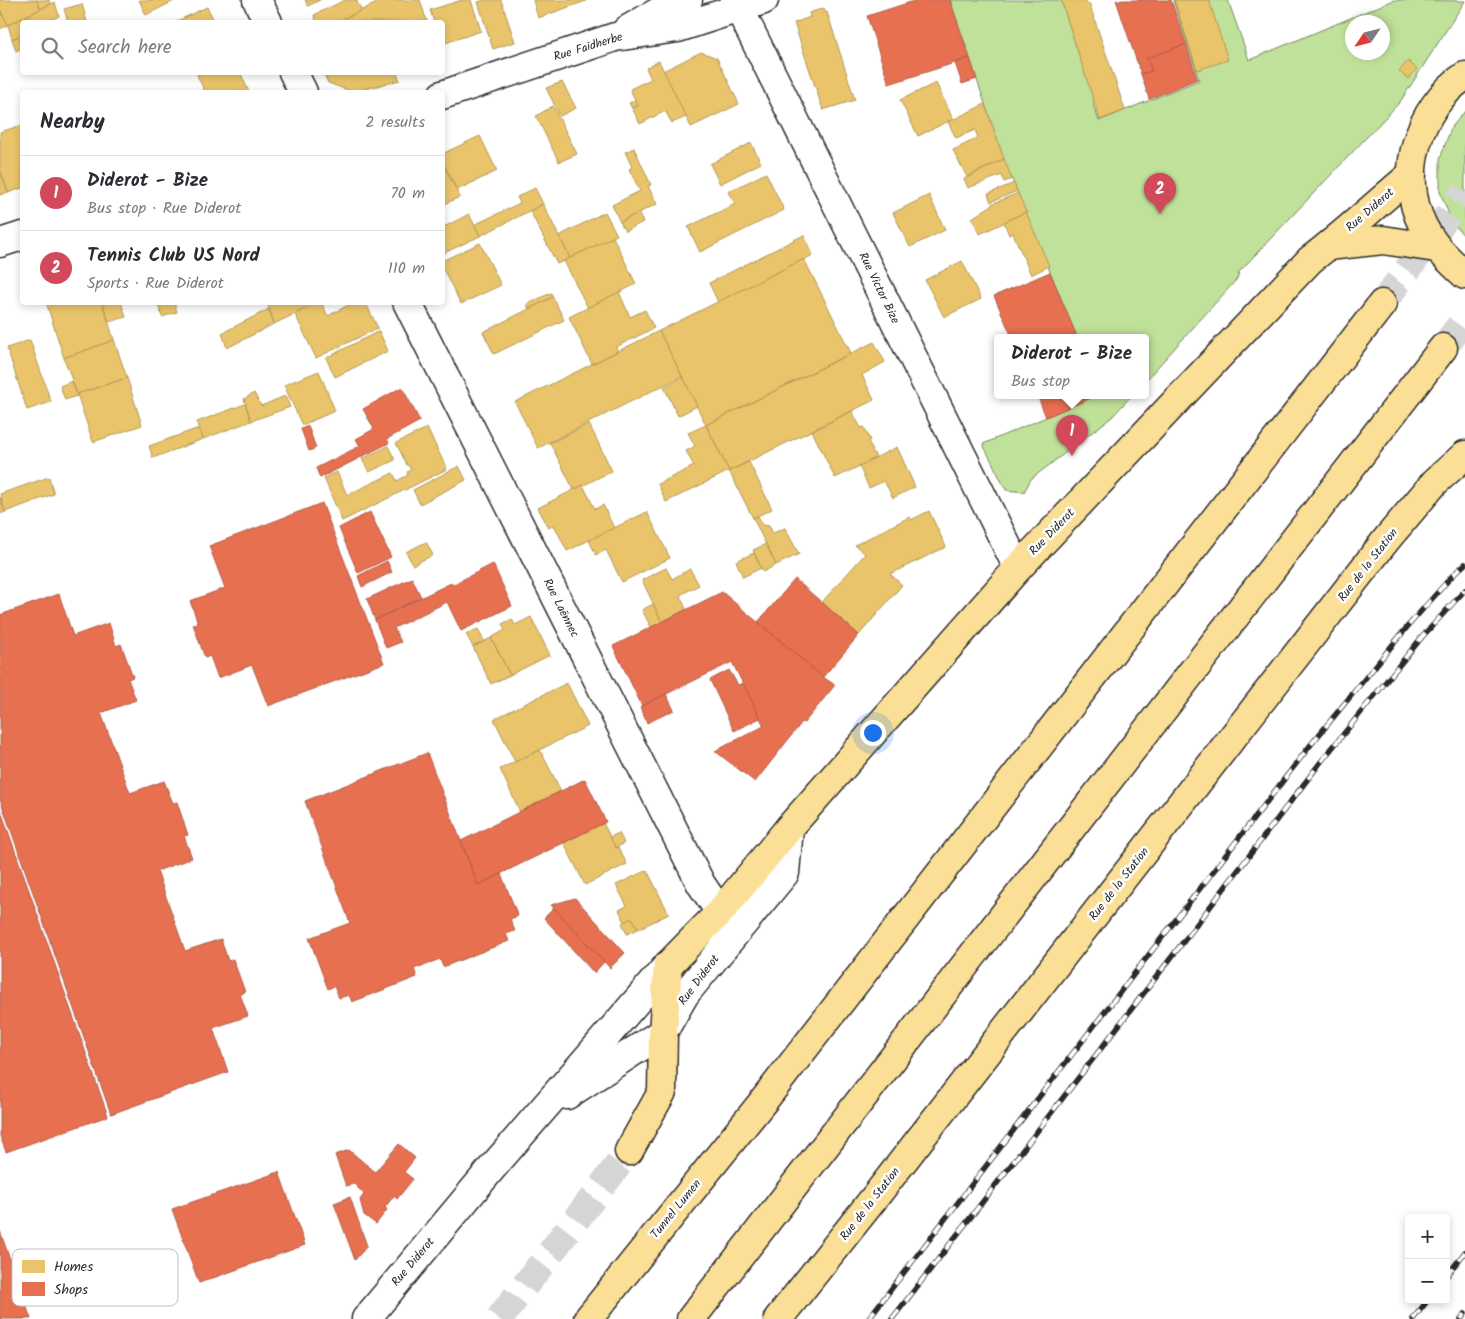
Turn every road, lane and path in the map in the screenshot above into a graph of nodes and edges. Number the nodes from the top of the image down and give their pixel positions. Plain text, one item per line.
1 (257, 0) edge
2 (688, 0) edge
3 (746, 3) edge
4 (267, 20) edge
5 (615, 37) junction
6 (294, 75) edge
7 (1465, 76) edge
8 (302, 90) edge
9 (445, 94) edge
10 (1412, 174) junction
11 (20, 237) edge
12 (0, 243) edge
13 (1328, 246) junction
14 (1436, 248) junction
15 (1465, 275) edge
16 (1382, 304) tunnel mouth
17 (409, 305) edge
18 (1443, 348) tunnel mouth
19 (1465, 455) edge
20 (1018, 568) junction
21 (789, 828) junction
22 (720, 912) junction
23 (668, 965) junction
24 (663, 1032) junction
25 (539, 1114) junction
26 (629, 1151) tunnel mouth
27 (366, 1319) edge
28 (588, 1319) edge
29 (691, 1319) edge
30 (778, 1319) edge

1 - 4 street
2 - 5 street
3 - 5 street, Rue Faidherbe
3 - 20 street, Rue Victor Bize
5 - 9 street, Rue Faidherbe
6 - 8 street
7 - 10 main road
10 - 13 main road, Rue Diderot
10 - 14 main road
11 - 12 street
13 - 14 main road, Rue Diderot
13 - 20 main road, Rue Diderot
14 - 15 main road
16 - 28 main road, Tunnel Lumen
17 - 22 street, Rue Laënnec
18 - 29 main road
19 - 30 main road, Rue de la Station
20 - 21 main road, Rue Diderot
21 - 22 main road, Rue Diderot
21 - 24 street, Rue Diderot
22 - 23 main road, Rue Diderot
23 - 24 main road
23 - 25 street, Rue Diderot
24 - 25 street, Rue Diderot
24 - 26 main road
25 - 27 street, Rue Diderot

